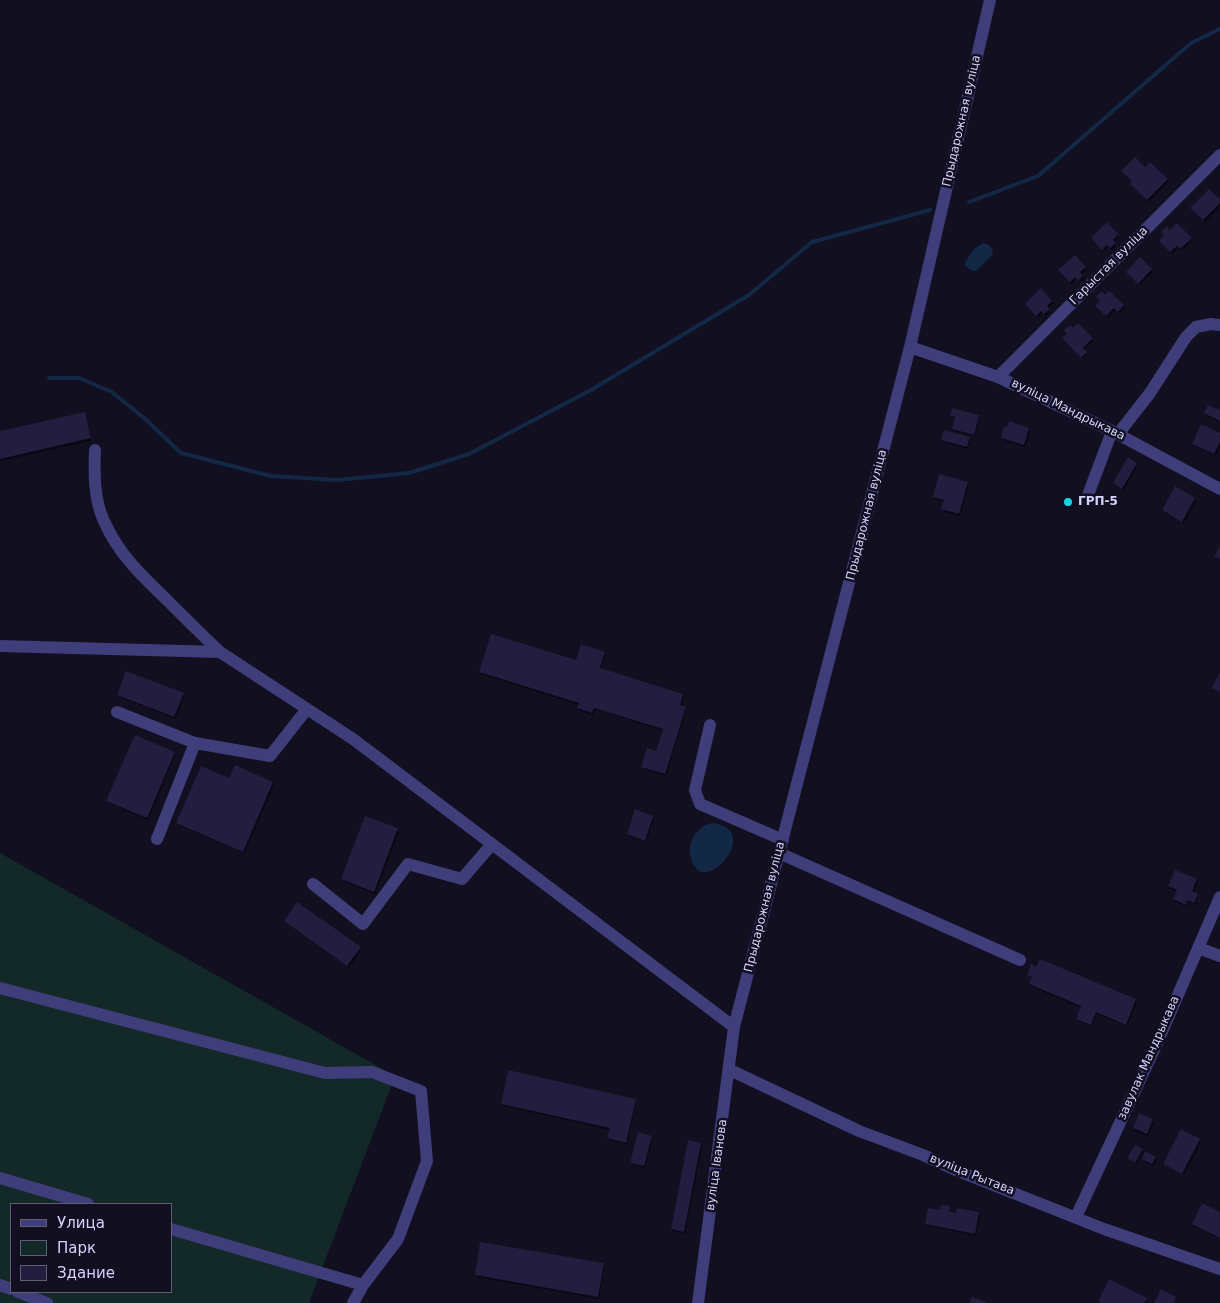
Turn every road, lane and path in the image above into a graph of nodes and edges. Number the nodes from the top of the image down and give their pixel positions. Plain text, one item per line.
1 (990, 0) edge
2 (1220, 155) edge
3 (1220, 325) edge
4 (910, 347) junction
5 (998, 377) junction
6 (1115, 432) junction
7 (95, 450) dead end
8 (1220, 488) edge
9 (1088, 495) dead end
10 (0, 646) edge
11 (220, 652) junction
12 (307, 709) junction
13 (117, 712) dead end
14 (710, 724) dead end
15 (195, 743) junction
16 (157, 839) dead end
17 (783, 840) junction
18 (492, 844) junction
19 (779, 853) junction
20 (313, 884) dead end
21 (1220, 897) edge
22 (1198, 948) junction
23 (1220, 956) edge
24 (1020, 960) dead end
25 (0, 988) edge
26 (734, 1027) junction
27 (730, 1070) junction
28 (0, 1178) edge
29 (85, 1203) edge
30 (1076, 1217) junction
31 (172, 1229) edge
32 (1220, 1269) edge
33 (363, 1285) junction
34 (21, 1293) edge
35 (47, 1303) edge
36 (353, 1303) edge
37 (698, 1303) edge

1 - 4 street, Прыдарожная вуліца
2 - 5 street, Гарыстая вуліца
3 - 6 street
4 - 5 street, вуліца Мандрыкава
4 - 17 street, Прыдарожная вуліца
5 - 6 street, вуліца Мандрыкава
6 - 8 street, вуліца Мандрыкава
6 - 9 street
7 - 11 street
10 - 11 street
11 - 12 street
12 - 15 street
12 - 18 street
13 - 15 street
14 - 17 street
15 - 16 street
17 - 19 street, Прыдарожная вуліца
18 - 20 street
18 - 26 street
19 - 24 street
19 - 26 street, Прыдарожная вуліца
21 - 22 street, завулак Мандрыкава
22 - 23 street
22 - 30 street, завулак Мандрыкава
25 - 33 street
26 - 27 street, вуліца Іванова
27 - 30 street, вуліца Рытава
27 - 37 street, вуліца Іванова
28 - 29 street
30 - 32 street, вуліца Рытава
31 - 33 street
33 - 36 street
34 - 35 street

